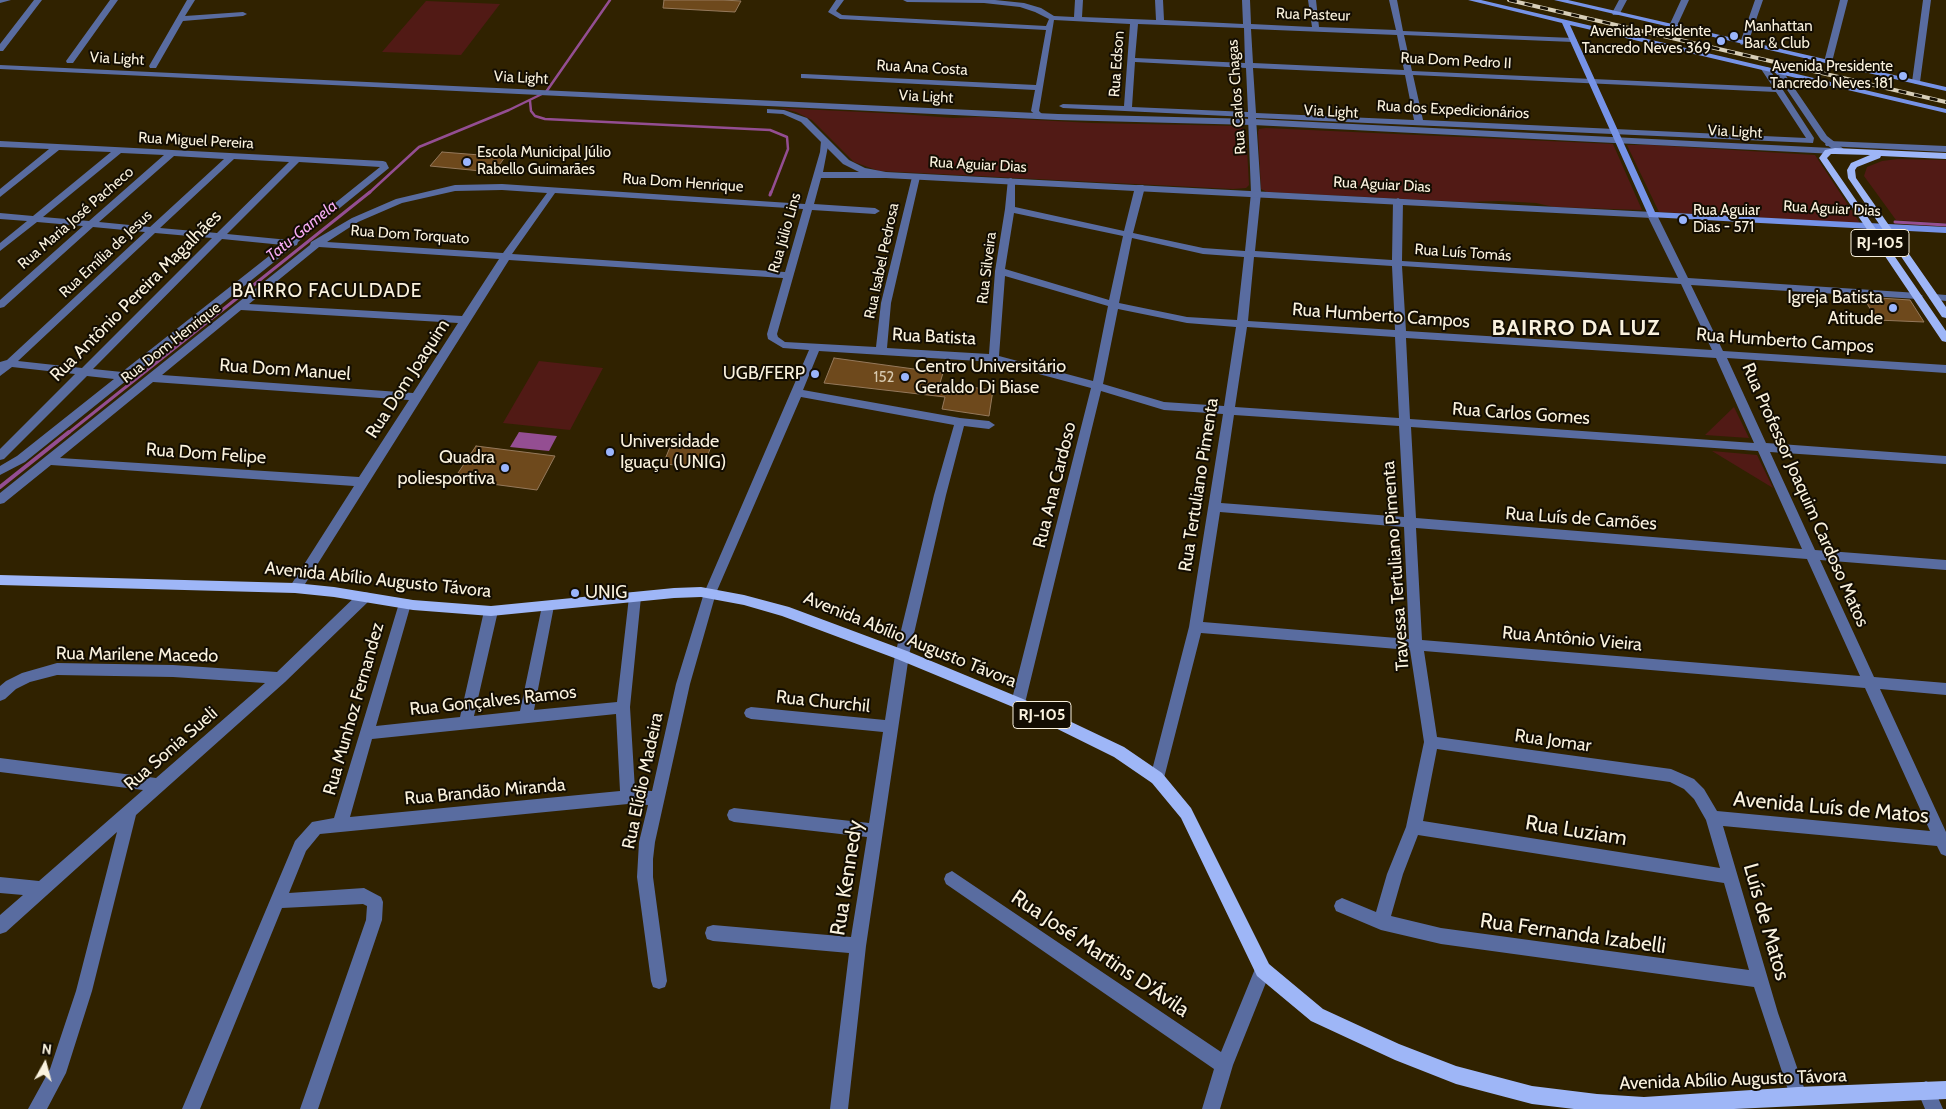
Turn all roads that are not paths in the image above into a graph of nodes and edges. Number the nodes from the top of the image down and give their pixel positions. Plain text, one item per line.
1 (7, 0) edge
2 (38, 0) edge
3 (114, 0) edge
4 (191, 0) edge
5 (840, 0) edge
6 (907, 0) edge
7 (1079, 0) edge
8 (1158, 0) edge
9 (1246, 0) edge
10 (1312, 0) edge
11 (1393, 0) edge
12 (1472, 0) edge
13 (1561, 0) edge
14 (1623, 0) edge
15 (1685, 0) edge
16 (1759, 0) edge
17 (1844, 0) edge
18 (1927, 0) edge
19 (0, 1) edge
20 (971, 1) edge
21 (1616, 13) junction
22 (243, 14) dead end
23 (1052, 18) junction
24 (180, 19) junction
25 (1078, 20) junction
26 (1134, 22) junction
27 (1565, 22) junction
28 (1160, 23) junction
29 (1246, 26) junction
30 (1673, 26) junction
31 (1049, 28) junction
32 (1316, 29) junction
33 (1400, 33) junction
34 (1574, 40) junction
35 (1744, 43) junction
36 (0, 48) edge
37 (1132, 60) junction
38 (70, 62) dead end
39 (1828, 62) junction
40 (1248, 65) junction
41 (153, 66) dead end
42 (0, 67) edge
43 (1765, 69) junction
44 (1779, 72) junction
45 (1410, 73) junction
46 (0, 74) edge
47 (804, 76) dead end
48 (1592, 81) junction
49 (1916, 82) junction
50 (1039, 88) junction
51 (1946, 89) edge
52 (1779, 90) junction
53 (1063, 106) dead end
54 (1128, 109) junction
55 (1946, 111) edge
56 (1040, 116) junction
57 (1252, 118) junction
58 (1419, 122) junction
59 (1617, 136) junction
60 (825, 141) junction
61 (0, 144) edge
62 (57, 147) junction
63 (1832, 147) junction
64 (1946, 149) edge
65 (119, 150) junction
66 (172, 153) junction
67 (1892, 153) junction
68 (232, 156) junction
69 (1946, 156) edge
70 (296, 160) junction
71 (886, 175) junction
72 (817, 176) junction
73 (916, 177) junction
74 (1011, 181) junction
75 (1140, 187) junction
76 (553, 190) junction
77 (1256, 193) junction
78 (0, 194) edge
79 (1398, 201) junction
80 (808, 207) junction
81 (1010, 209) junction
82 (875, 211) dead end
83 (1652, 214) junction
84 (0, 216) edge
85 (36, 219) junction
86 (93, 224) junction
87 (1868, 227) junction
88 (1884, 227) junction
89 (154, 229) junction
90 (1946, 230) edge
91 (1128, 234) junction
92 (222, 235) junction
93 (295, 243) junction
94 (314, 244) junction
95 (0, 248) edge
96 (1249, 255) junction
97 (506, 256) junction
98 (1396, 264) junction
99 (1000, 271) junction
100 (788, 275) junction
101 (1686, 282) junction
102 (1918, 296) junction
103 (1934, 297) junction
104 (1946, 298) edge
105 (1115, 305) junction
106 (0, 306) edge
107 (241, 307) junction
108 (1946, 315) edge
109 (466, 320) junction
110 (1242, 324) junction
111 (772, 334) joint
112 (1400, 334) junction
113 (1946, 340) edge
114 (815, 347) junction
115 (881, 352) junction
116 (1720, 355) junction
117 (994, 358) junction
118 (5, 363) edge
119 (1946, 369) edge
120 (0, 372) edge
121 (82, 372) junction
122 (124, 376) junction
123 (150, 378) junction
124 (1097, 386) junction
125 (797, 393) junction
126 (417, 396) junction
127 (1228, 412) junction
128 (960, 422) junction
129 (1405, 424) junction
130 (989, 425) dead end
131 (1762, 448) junction
132 (0, 456) edge
133 (1946, 460) edge
134 (48, 461) junction
135 (0, 471) edge
136 (362, 482) junction
137 (0, 500) edge
138 (1213, 507) junction
139 (1410, 524) junction
140 (1810, 554) junction
141 (1946, 565) edge
142 (0, 580) edge
143 (295, 588) junction
144 (710, 593) junction
145 (364, 597) junction
146 (634, 597) junction
147 (405, 604) junction
148 (548, 606) junction
149 (491, 611) junction
150 (1196, 627) junction
151 (1416, 645) junction
152 (902, 655) junction
153 (280, 678) junction
154 (1870, 682) junction
155 (1946, 689) edge
156 (0, 695) edge
157 (1018, 703) junction
158 (623, 707) junction
159 (751, 713) dead end
160 (526, 716) junction
161 (466, 722) junction
162 (892, 728) junction
163 (366, 733) junction
164 (1431, 742) junction
165 (0, 765) edge
166 (1671, 776) joint
167 (1157, 778) junction
168 (158, 786) junction
169 (628, 797) junction
170 (656, 798) junction
171 (130, 810) junction
172 (734, 815) dead end
173 (1713, 818) junction
174 (340, 824) junction
175 (1414, 827) junction
176 (876, 830) junction
177 (1945, 843) edge
178 (1731, 877) junction
179 (952, 879) dead end
180 (0, 884) edge
181 (42, 889) junction
182 (277, 901) junction
183 (1342, 906) dead end
184 (1381, 922) junction
185 (0, 926) edge
186 (713, 933) dead end
187 (858, 946) junction
188 (1263, 970) junction
189 (1761, 980) junction
190 (659, 981) dead end
191 (1224, 1065) junction
192 (1926, 1090) junction
193 (1946, 1090) edge
194 (1798, 1096) junction
195 (1829, 1102) edge
196 (1645, 1107) edge
197 (37, 1109) edge
198 (191, 1109) edge
199 (308, 1109) edge
200 (839, 1109) edge
201 (1211, 1109) edge
202 (1934, 1109) edge

1 - 19 street
2 - 36 street
3 - 38 street
4 - 24 street
5 - 31 street
6 - 20 street
7 - 25 street
8 - 28 street
9 - 29 street, Rua Carlos Chagas
10 - 32 street
11 - 33 street
12 - 27 main road
13 - 21 main road
14 - 21 street
15 - 30 street
16 - 35 street
17 - 39 street
18 - 49 street
20 - 23 street
21 - 30 main road
22 - 24 street
23 - 25 street, Rua Pasteur
23 - 31 street
24 - 41 street
25 - 26 street, Rua Pasteur
26 - 28 street, Rua Pasteur
26 - 37 street, Rua Edson
27 - 34 main road, Rua Professor Joaquim Cardoso Matos
27 - 43 main road
28 - 29 street, Rua Pasteur
29 - 32 street, Rua Pasteur
29 - 40 street, Rua Carlos Chagas
30 - 35 main road
31 - 50 street
32 - 33 street, Rua Pasteur
33 - 34 street, Rua Pasteur
33 - 45 street
34 - 48 main road, Rua Professor Joaquim Cardoso Matos
35 - 39 main road
37 - 40 street, Rua Dom Pedro II
37 - 54 street, Rua Edson
39 - 49 main road
40 - 45 street, Rua Dom Pedro II
40 - 57 street, Rua Carlos Chagas
42 - 56 street, Via Light
43 - 44 main road
43 - 52 street
44 - 55 main road
44 - 63 street
45 - 48 street, Rua Dom Pedro II
45 - 58 street
46 - 60 street, Via Light
47 - 50 street, Rua Ana Costa
48 - 52 street, Rua Dom Pedro II
48 - 59 main road, Rua Professor Joaquim Cardoso Matos
49 - 51 main road
50 - 56 street
52 - 59 street, Rua dos Expedicionários
53 - 54 street, Rua dos Expedicionários
54 - 57 street, Rua dos Expedicionários
56 - 57 street, Via Light
57 - 58 street, Rua dos Expedicionários
57 - 59 street, Via Light
57 - 77 street, Rua Carlos Chagas
58 - 59 street, Rua dos Expedicionários
59 - 63 street, Via Light
59 - 83 main road, Rua Professor Joaquim Cardoso Matos
60 - 71 street, Via Light
60 - 72 street, Rua Júlio Lins
61 - 62 street, Rua Miguel Pereira
62 - 65 street, Rua Miguel Pereira
62 - 78 street
63 - 64 street
63 - 67 main road, Via Light / RJ-105
63 - 87 main road, RJ-105
65 - 66 street, Rua Miguel Pereira
65 - 85 street
66 - 68 street, Rua Miguel Pereira
66 - 86 street, Rua Maria José Pacheco
67 - 69 main road, RJ-105
67 - 88 main road, RJ-105
68 - 70 street, Rua Miguel Pereira
68 - 89 street, Rua Emília de Jesus
70 - 92 street, Rua Antônio Pereira Magalhães
70 - 93 street, Rua Miguel Pereira
71 - 72 street, Rua Aguiar Dias
71 - 73 street, Rua Aguiar Dias
72 - 80 street, Rua Júlio Lins
73 - 74 street, Rua Aguiar Dias
73 - 115 street, Rua Isabel Pedrosa
74 - 75 street, Rua Aguiar Dias
74 - 81 street, Rua Silveira
75 - 77 street, Rua Aguiar Dias
75 - 91 street, Rua Ana Cardoso
76 - 80 street, Rua Dom Henrique
76 - 94 street, Rua Dom Henrique
76 - 97 street, Rua Dom Joaquim
77 - 79 street, Rua Aguiar Dias
77 - 96 street, Rua Tertuliano Pimenta
79 - 83 street, Rua Aguiar Dias
79 - 98 street, Travessa Tertuliano Pimenta
80 - 82 street, Rua Dom Henrique
80 - 100 street, Rua Júlio Lins
81 - 91 street, Rua Luís Tomás
81 - 99 street, Rua Silveira
83 - 87 main road, Rua Aguiar Dias
83 - 101 street, Rua Professor Joaquim Cardoso Matos
84 - 85 street, Rua Dom Torquato
85 - 86 street, Rua Dom Torquato
85 - 95 street
86 - 89 street, Rua Dom Torquato
86 - 106 street, Rua Maria José Pacheco
87 - 88 main road, Rua Aguiar Dias
87 - 102 main road, RJ-105
88 - 90 main road, Rua Aguiar Dias
88 - 103 main road, RJ-105
89 - 92 street, Rua Dom Torquato
89 - 118 street, Rua Emília de Jesus
91 - 96 street, Rua Luís Tomás
91 - 105 street, Rua Ana Cardoso
92 - 93 street, Rua Dom Torquato
92 - 121 street, Rua Antônio Pereira Magalhães
93 - 94 street, Rua Dom Torquato
93 - 122 street
94 - 97 street, Rua Dom Torquato
94 - 107 street, Rua Dom Henrique
96 - 98 street, Rua Luís Tomás
96 - 110 street, Rua Tertuliano Pimenta
97 - 100 street, Rua Dom Torquato
97 - 109 street, Rua Dom Joaquim
98 - 101 street, Rua Luís Tomás
98 - 112 street, Travessa Tertuliano Pimenta
99 - 105 street, Rua Humberto Campos
99 - 117 street, Rua Silveira
100 - 111 street, Rua Júlio Lins
101 - 102 street, Rua Luís Tomás
101 - 116 street, Rua Professor Joaquim Cardoso Matos
102 - 113 main road, RJ-105
103 - 104 street
103 - 108 main road, RJ-105
105 - 110 street, Rua Humberto Campos
105 - 124 street, Rua Ana Cardoso
107 - 109 street
107 - 123 street, Rua Dom Henrique
109 - 126 street, Rua Dom Joaquim
110 - 112 street, Rua Humberto Campos
110 - 127 street, Rua Tertuliano Pimenta
111 - 114 street, Rua Batista
112 - 116 street, Rua Humberto Campos
112 - 129 street, Travessa Tertuliano Pimenta
114 - 115 street, Rua Batista
114 - 125 street, Rua Elídio Madeira
115 - 117 street, Rua Batista
116 - 119 street, Rua Humberto Campos
116 - 131 street, Rua Professor Joaquim Cardoso Matos
117 - 124 street, Rua Batista
118 - 120 street, Rua Emília de Jesus
118 - 121 street
121 - 122 street
121 - 132 street, Rua Antônio Pereira Magalhães
122 - 135 street
123 - 126 street, Rua Dom Manuel
123 - 134 street, Rua Dom Henrique
124 - 127 street, Rua Carlos Gomes
124 - 157 street, Rua Ana Cardoso
125 - 128 street
125 - 144 street, Rua Elídio Madeira
126 - 136 street, Rua Dom Joaquim
127 - 129 street, Rua Carlos Gomes
127 - 138 street, Rua Tertuliano Pimenta
128 - 130 street
128 - 152 street, Rua Kennedy
129 - 131 street, Rua Carlos Gomes
129 - 139 street, Travessa Tertuliano Pimenta
131 - 133 street, Rua Carlos Gomes
131 - 140 street, Rua Professor Joaquim Cardoso Matos
134 - 136 street, Rua Dom Felipe
134 - 137 street, Rua Dom Henrique
136 - 143 street, Rua Dom Joaquim
138 - 139 street, Rua Luís de Camões
138 - 150 street, Rua Tertuliano Pimenta
139 - 140 street, Rua Luís de Camões
139 - 151 street, Travessa Tertuliano Pimenta
140 - 141 street, Rua Luís de Camões
140 - 154 street, Rua Professor Joaquim Cardoso Matos
142 - 143 main road, Avenida Abílio Augusto Távora / RJ-105
143 - 145 main road, Avenida Abílio Augusto Távora / RJ-105
144 - 146 main road, Avenida Abílio Augusto Távora / RJ-105
144 - 152 main road, Avenida Abílio Augusto Távora / RJ-105
144 - 170 street, Rua Elídio Madeira
145 - 147 main road, Avenida Abílio Augusto Távora / RJ-105
145 - 153 street, Rua Sonia Sueli
146 - 148 main road, Avenida Abílio Augusto Távora / RJ-105
146 - 158 street
147 - 149 main road, Avenida Abílio Augusto Távora / RJ-105
147 - 163 street, Rua Munhoz Fernandez
148 - 149 main road, Avenida Abílio Augusto Távora / RJ-105
148 - 160 street
149 - 161 street
150 - 151 street, Rua Antônio Vieira
150 - 167 street, Rua Tertuliano Pimenta
151 - 154 street, Rua Antônio Vieira
151 - 164 street, Travessa Tertuliano Pimenta
152 - 157 main road, Avenida Abílio Augusto Távora / RJ-105
152 - 162 street, Rua Kennedy
153 - 156 street, Rua Marilene Macedo
153 - 168 street, Rua Sonia Sueli
154 - 155 street, Rua Antônio Vieira
154 - 177 street, Rua Professor Joaquim Cardoso Matos
157 - 167 main road, Avenida Abílio Augusto Távora / RJ-105
158 - 160 street, Rua Gonçalves Ramos
158 - 169 street
159 - 162 street, Rua Churchil
160 - 161 street, Rua Gonçalves Ramos
161 - 163 street, Rua Gonçalves Ramos
162 - 176 street, Rua Kennedy
163 - 174 street, Rua Munhoz Fernandez
164 - 166 street, Rua Jomar
164 - 175 street, Travessa Tertuliano Pimenta
165 - 168 street
166 - 173 street, Luís de Matos
167 - 188 main road, Avenida Abílio Augusto Távora / RJ-105
168 - 171 street, Rua Sonia Sueli
169 - 170 street, Rua Brandão Miranda
169 - 174 street, Rua Brandão Miranda
170 - 190 street, Rua Elídio Madeira
171 - 181 street, Rua Sonia Sueli
171 - 197 street
172 - 176 street
173 - 177 street, Avenida Luís de Matos
173 - 178 street, Luís de Matos
174 - 182 street, Rua Brandão Miranda
175 - 178 street, Rua Luziam
175 - 184 street, Travessa Tertuliano Pimenta
176 - 187 street, Rua Kennedy
178 - 189 street, Luís de Matos
179 - 191 street, Rua José Martins D'Ávila
180 - 181 street
181 - 185 street, Rua Sonia Sueli
182 - 198 street
182 - 199 street
183 - 184 street, Rua Fernanda Izabelli
184 - 189 street, Rua Fernanda Izabelli
186 - 187 street
187 - 200 street, Rua Kennedy
188 - 191 street
188 - 196 main road, Avenida Abílio Augusto Távora / RJ-105
189 - 194 street, Luís de Matos
191 - 201 street
192 - 193 main road, Avenida Abílio Augusto Távora / RJ-105
192 - 195 main road, Avenida Abílio Augusto Távora / RJ-105
192 - 202 street
194 - 195 main road, Avenida Abílio Augusto Távora / RJ-105
194 - 196 main road, Avenida Abílio Augusto Távora / RJ-105

